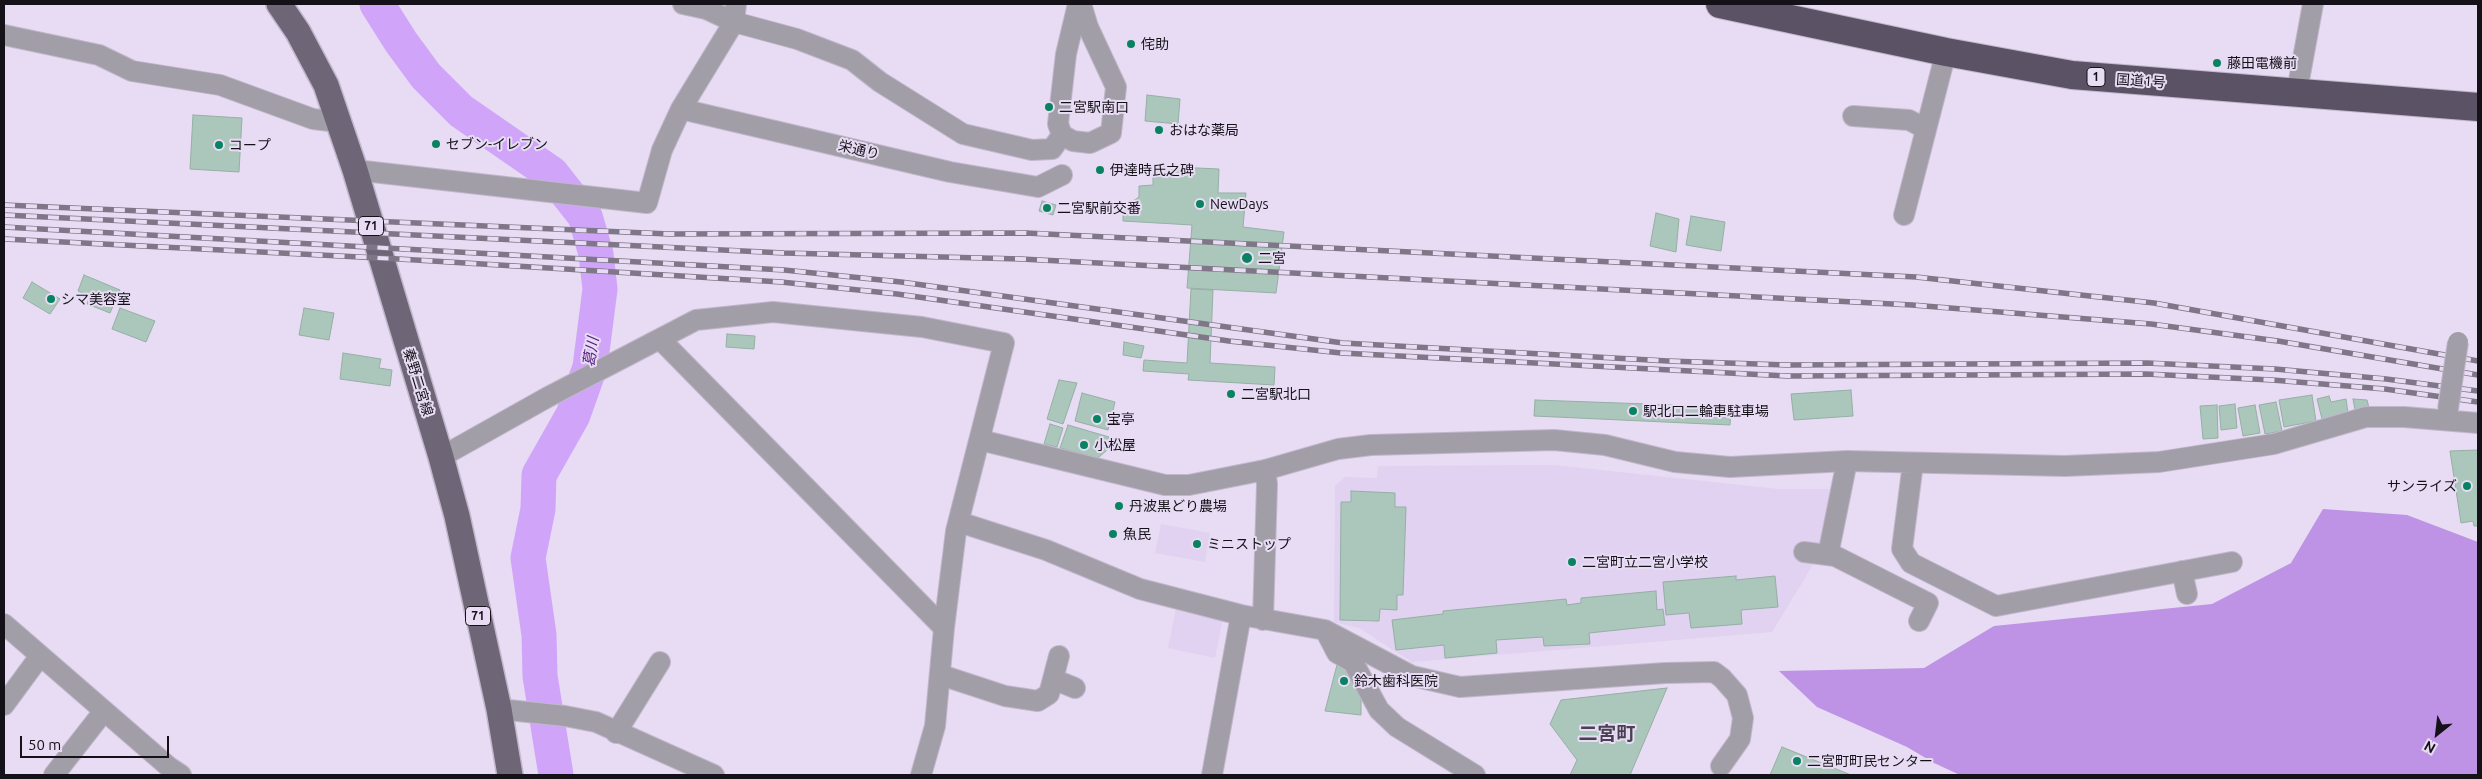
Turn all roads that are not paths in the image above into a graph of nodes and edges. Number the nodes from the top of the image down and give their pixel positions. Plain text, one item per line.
1 (279, 4) edge
2 (683, 4) edge
3 (1079, 4) edge
4 (1720, 4) edge
5 (2313, 4) edge
6 (735, 13) edge
7 (4, 35) edge
8 (1946, 52) junction
9 (1066, 54) junction
10 (1107, 67) junction
11 (2297, 91) junction
12 (2478, 107) edge
13 (681, 109) junction
14 (1853, 116) dead end
15 (338, 122) junction
16 (1926, 129) junction
17 (1062, 134) junction
18 (355, 170) junction
19 (1062, 175) dead end
20 (1904, 216) dead end
21 (656, 342) junction
22 (2458, 342) dead end
23 (2448, 409) dead end
24 (2478, 423) edge
25 (980, 440) junction
26 (441, 457) junction
27 (1847, 461) junction
28 (1913, 463) junction
29 (1265, 470) junction
30 (959, 522) junction
31 (1804, 552) dead end
32 (1828, 555) junction
33 (2232, 562) dead end
34 (2182, 571) junction
35 (2187, 594) dead end
36 (1241, 615) junction
37 (1263, 620) junction
38 (1919, 621) dead end
39 (4, 624) edge
40 (944, 628) junction
41 (1325, 630) junction
42 (40, 656) junction
43 (1059, 656) dead end
44 (660, 662) dead end
45 (941, 675) junction
46 (1053, 679) junction
47 (1075, 688) dead end
48 (4, 705) edge
49 (509, 710) junction
50 (104, 711) junction
51 (616, 733) junction
52 (1721, 766) dead end
53 (54, 775) edge
54 (181, 775) edge
55 (510, 775) edge
56 (714, 775) edge
57 (921, 775) edge
58 (1212, 775) edge
59 (1475, 775) edge

1 - 15 main road, 秦野二宮線 / 71
2 - 6 street
3 - 9 street
3 - 10 street
4 - 8 highway, 国道1号 / 1
5 - 11 street
6 - 13 street
6 - 17 street
7 - 15 street
8 - 11 highway, 国道1号 / 1
8 - 16 street
9 - 10 street
9 - 17 street
10 - 17 street
11 - 12 highway, 国道1号 / 1
13 - 18 street
13 - 19 street, 栄通り
14 - 16 street
15 - 18 main road, 秦野二宮線 / 71
16 - 20 street
18 - 26 main road, 秦野二宮線 / 71
21 - 25 street
21 - 26 street
21 - 40 street
22 - 23 street, bridge
24 - 28 street
25 - 29 street
25 - 30 street
26 - 49 main road, 秦野二宮線 / 71
27 - 28 street
27 - 29 street
27 - 32 street
28 - 34 street
29 - 37 street
30 - 36 street
30 - 40 street
31 - 32 street
32 - 38 street
33 - 34 street
34 - 35 street
36 - 37 street
36 - 58 street
37 - 41 street
39 - 42 street
40 - 45 street
41 - 52 street
41 - 59 street
42 - 48 street
42 - 50 street
43 - 46 street
44 - 51 street
45 - 46 street
45 - 57 street
46 - 47 street
49 - 51 street
49 - 55 main road, 秦野二宮線 / 71
50 - 53 street
50 - 54 street
51 - 56 street

